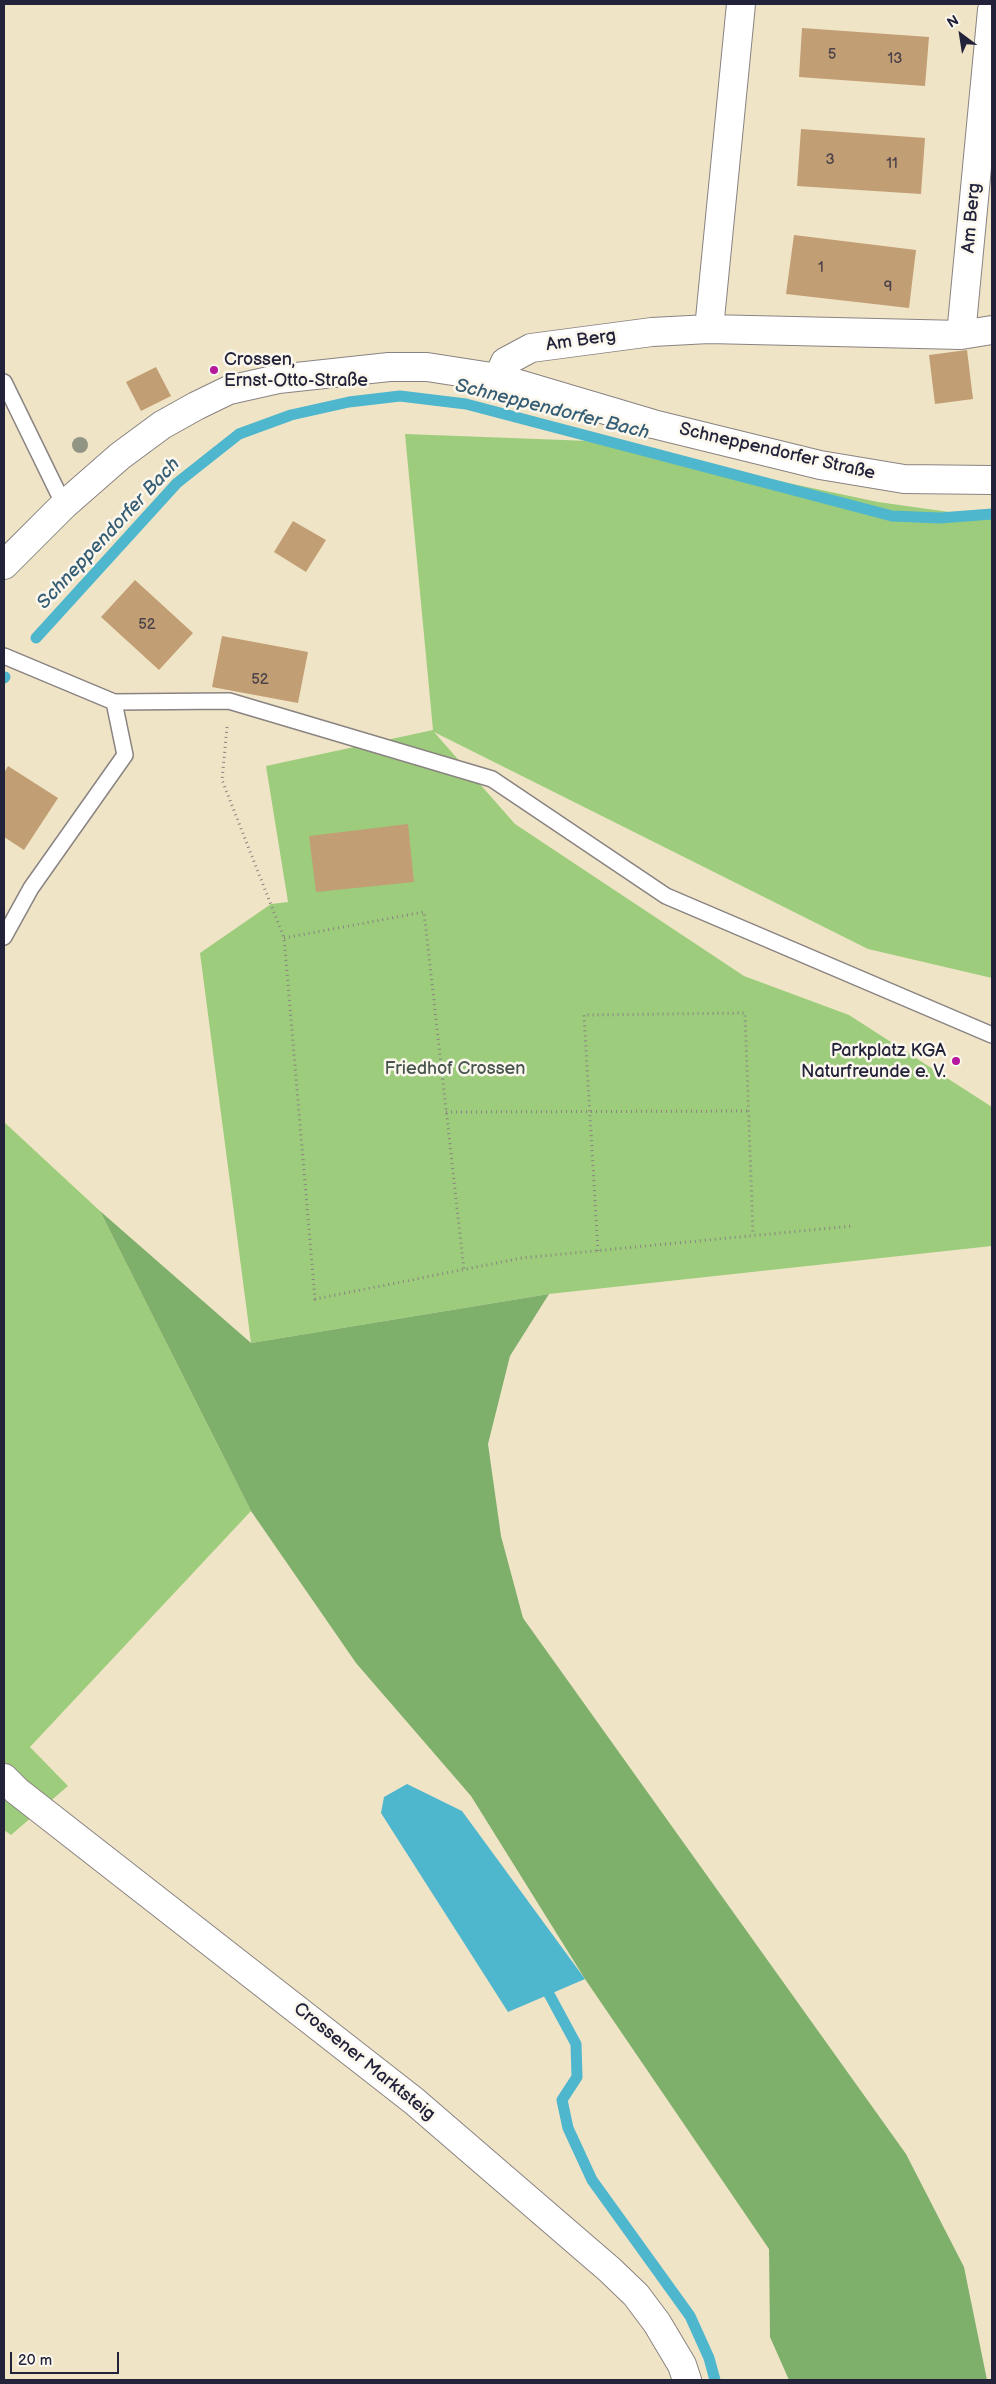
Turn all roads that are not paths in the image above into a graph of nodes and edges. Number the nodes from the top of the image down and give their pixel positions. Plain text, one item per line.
1 (741, 4) edge
2 (992, 10) edge
3 (709, 329) junction
4 (992, 330) edge
5 (961, 335) junction
6 (498, 378) junction
7 (4, 382) edge
8 (992, 480) edge
9 (64, 505) junction
10 (4, 566) edge
11 (4, 656) edge
12 (114, 702) junction
13 (4, 937) edge
14 (992, 1035) edge
15 (4, 1778) edge
16 (687, 2380) edge

1 - 3 street
2 - 5 street, Am Berg
3 - 5 street, Am Berg
3 - 6 street, Am Berg
4 - 5 street, Am Berg
6 - 8 street, Schneppendorfer Straße
6 - 9 street, Schneppendorfer Straße
7 - 9 lane
9 - 10 street, Schneppendorfer Straße
11 - 12 lane
12 - 13 lane
12 - 14 lane
15 - 16 street, Crossener Marktsteig

